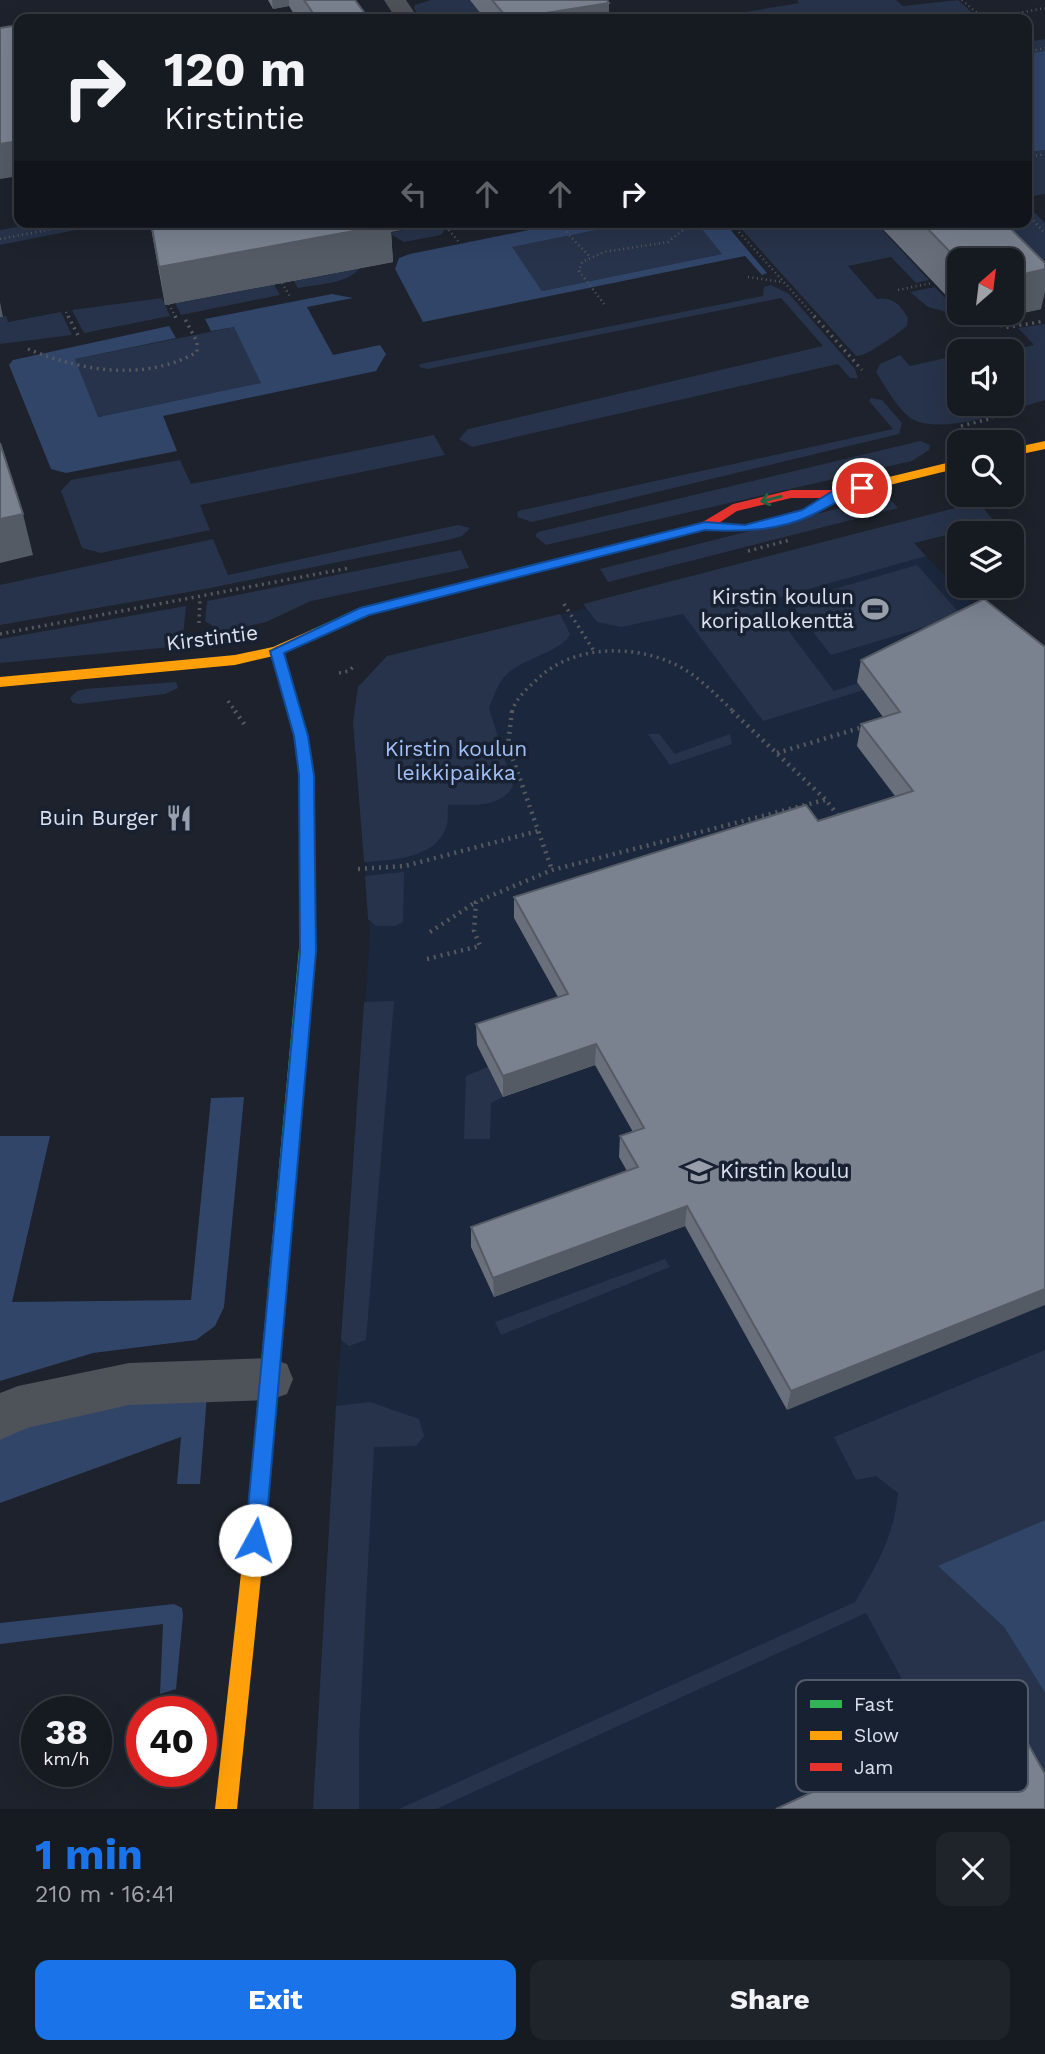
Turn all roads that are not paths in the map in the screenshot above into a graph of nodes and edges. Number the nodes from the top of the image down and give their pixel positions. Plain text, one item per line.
1 (1045, 445) edge
2 (1024, 449) edge
3 (947, 467) edge
4 (838, 494) junction
5 (806, 513) dead end
6 (705, 526) junction
7 (732, 528) dead end
8 (277, 651) junction
9 (0, 682) edge
10 (270, 1379) junction
11 (0, 1418) edge
12 (226, 1809) edge

1 - 2 street
3 - 4 street, Kirstintie
4 - 5 street, Kirstintie
4 -> 6 street, Kirstintie
6 - 7 street, Kirstintie
6 - 8 street, Kirstintie
8 - 9 street, Kirstintie
8 - 10 street
10 - 11 street
10 - 12 street

